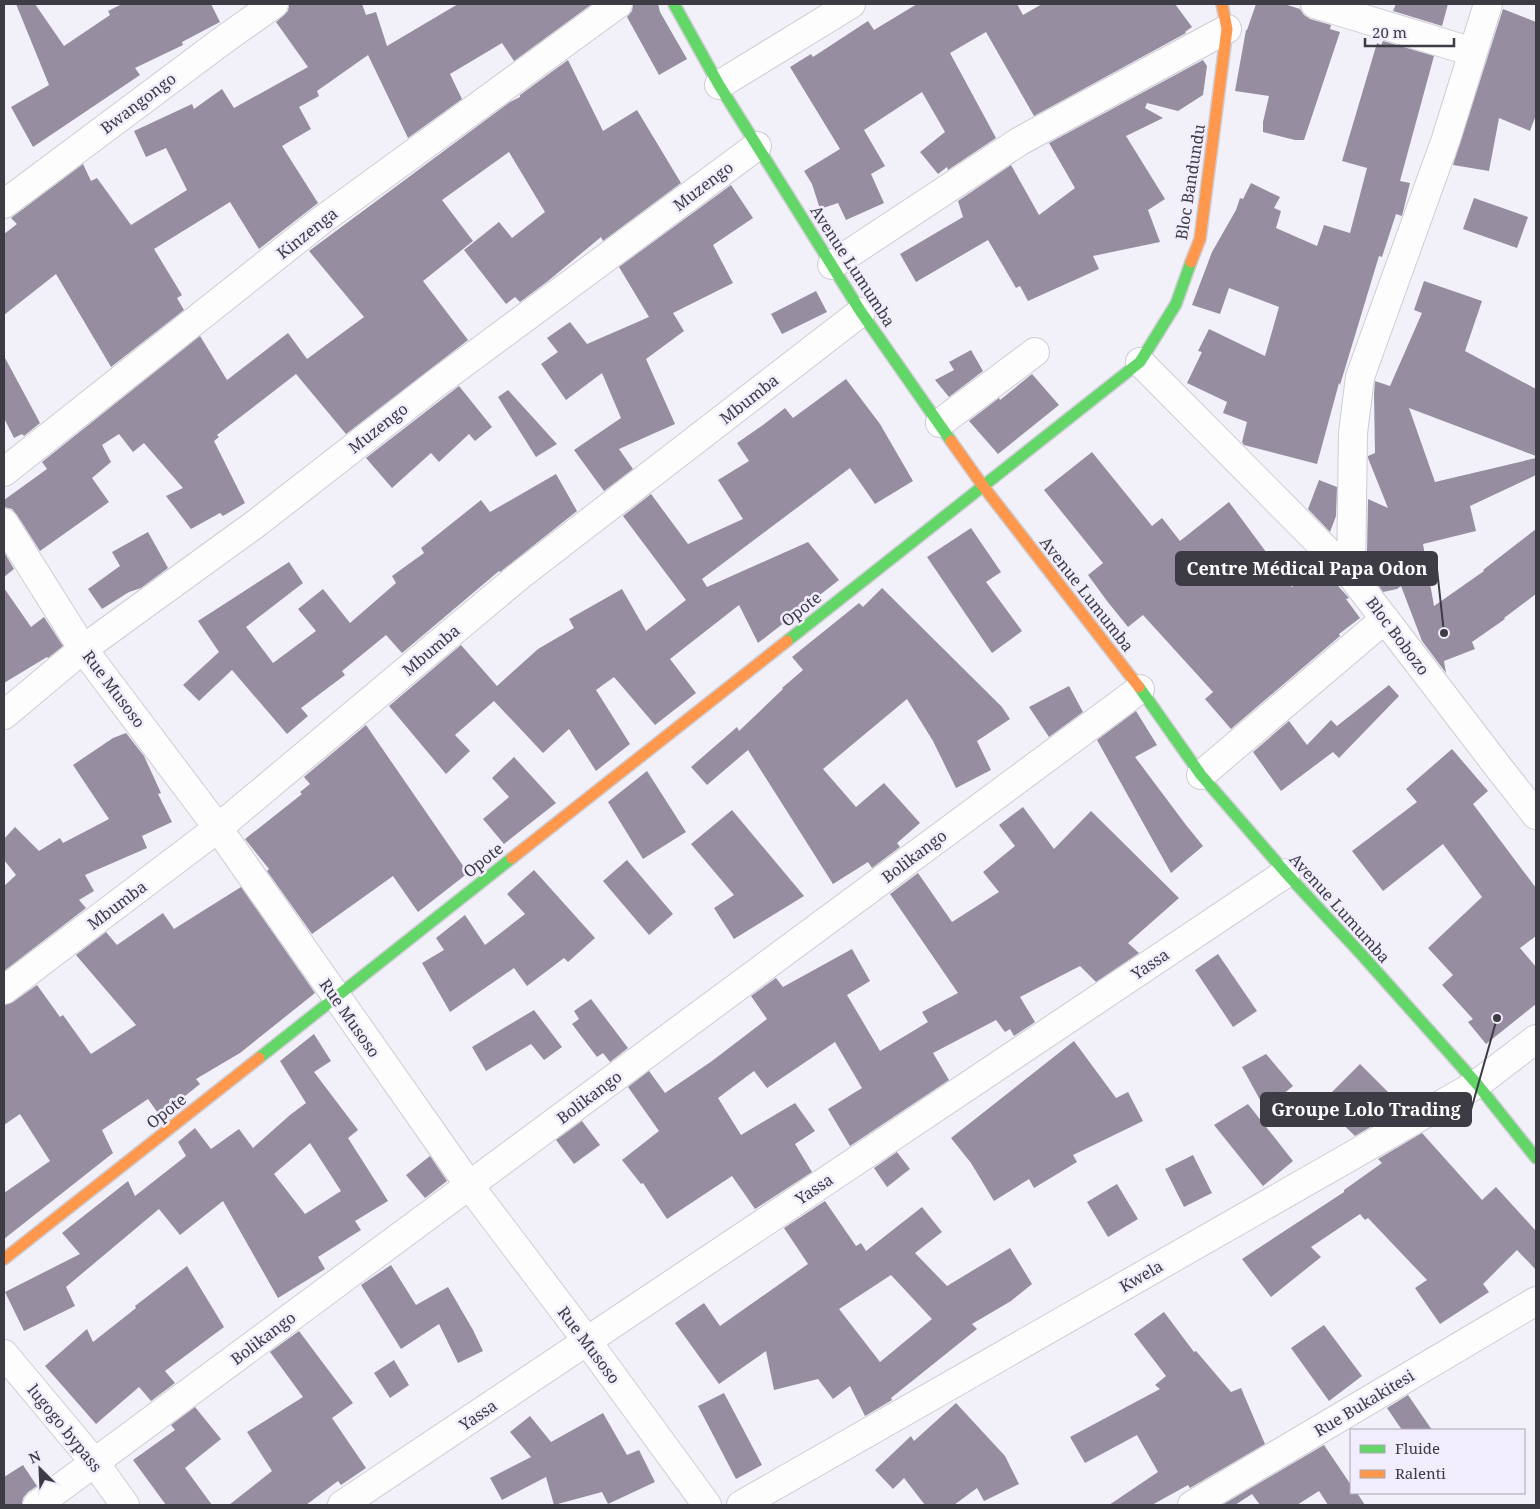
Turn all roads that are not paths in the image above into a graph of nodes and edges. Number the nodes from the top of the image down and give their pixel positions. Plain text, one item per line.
1 (274, 4) edge
2 (618, 4) edge
3 (674, 4) edge
4 (851, 4) edge
5 (1315, 4) edge
6 (1488, 4) edge
7 (1225, 16) edge
8 (1473, 52) junction
9 (719, 85) junction
10 (757, 146) junction
11 (4, 204) edge
12 (832, 265) junction
13 (861, 312) junction
14 (1035, 352) dead end
15 (1140, 362) junction
16 (940, 423) junction
17 (4, 472) edge
18 (983, 486) junction
19 (4, 523) edge
20 (1351, 575) junction
21 (1385, 619) junction
22 (84, 648) junction
23 (1140, 689) junction
24 (4, 715) edge
25 (1201, 776) junction
26 (1536, 815) edge
27 (218, 828) junction
28 (1286, 873) junction
29 (4, 990) edge
30 (336, 997) junction
31 (1536, 1039) edge
32 (1477, 1084) junction
33 (1536, 1158) edge
34 (470, 1185) junction
35 (4, 1259) edge
36 (1536, 1301) edge
37 (587, 1341) junction
38 (4, 1354) edge
39 (95, 1463) junction
40 (37, 1505) edge
41 (125, 1505) edge
42 (342, 1505) edge
43 (707, 1505) edge
44 (741, 1505) edge
45 (1192, 1505) edge

1 - 11 street, Bwangongo
2 - 17 street, Kinzenga
3 - 9 street, Avenue Lumumba
4 - 9 street
5 - 8 street
6 - 8 street
7 - 12 street
7 - 15 street, Bloc Bandundu
8 - 20 street
9 - 10 street, Avenue Lumumba
10 - 12 street, Avenue Lumumba
10 - 22 street, Muzengo
12 - 13 street, Avenue Lumumba
13 - 16 street, Avenue Lumumba
13 - 27 street, Mbumba
14 - 16 street
15 - 18 street, Bloc Bandundu
15 - 20 street, Bloc Bobozo
16 - 18 street, Avenue Lumumba
18 - 23 street, Avenue Lumumba
18 - 30 street, Opote
19 - 22 street, Rue Musoso
20 - 21 street, Bloc Bobozo
21 - 25 street
21 - 26 street, Bloc Bobozo
22 - 24 street, Muzengo
22 - 27 street, Rue Musoso
23 - 25 street, Avenue Lumumba
23 - 34 street, Bolikango
25 - 28 street, Avenue Lumumba
27 - 29 street, Mbumba
27 - 30 street, Rue Musoso
28 - 32 street, Avenue Lumumba
28 - 37 street, Yassa
30 - 34 street, Rue Musoso
30 - 35 street, Opote
31 - 32 street, Kwela
32 - 33 street, Avenue Lumumba
32 - 44 street, Kwela
34 - 37 street, Rue Musoso
34 - 39 street, Bolikango
36 - 45 street, Rue Bukakitesi
37 - 42 street, Yassa
37 - 43 street, Rue Musoso
38 - 39 street, lugogo bypass
39 - 40 street, Bolikango
39 - 41 street, lugogo bypass

